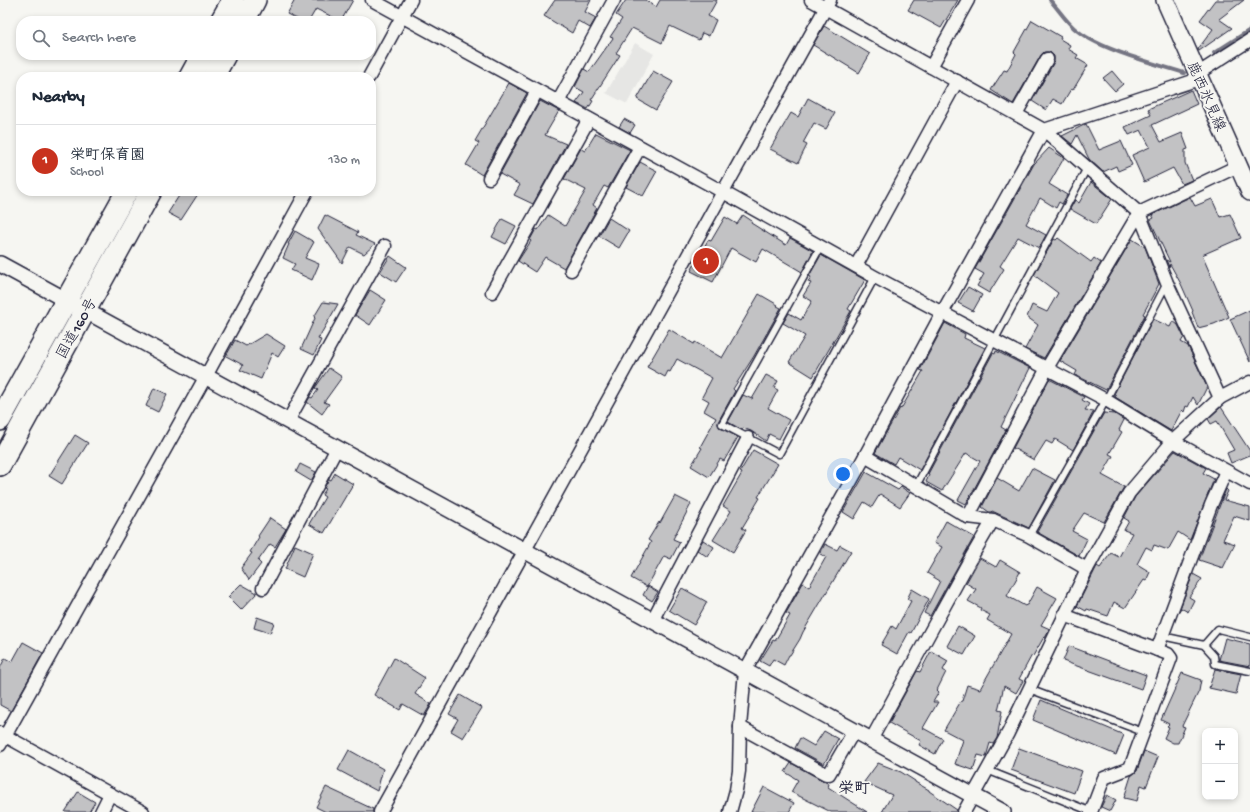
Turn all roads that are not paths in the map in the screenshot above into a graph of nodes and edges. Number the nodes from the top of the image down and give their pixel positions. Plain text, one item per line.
1 (233, 0) edge
2 (255, 0) edge
3 (372, 0) edge
4 (411, 0) edge
5 (614, 0) edge
6 (811, 0) edge
7 (968, 0) edge
8 (1165, 0) edge
9 (828, 4) edge
10 (224, 16) edge
11 (247, 16) edge
12 (402, 17) junction
13 (1250, 40) edge
14 (1047, 59) dead end
15 (199, 60) edge
16 (222, 60) edge
17 (931, 67) junction
18 (193, 72) edge
19 (216, 72) edge
20 (372, 72) edge
21 (1198, 76) junction
22 (956, 81) junction
23 (537, 91) junction
24 (558, 102) junction
25 (1016, 114) junction
26 (589, 119) junction
27 (1044, 130) junction
28 (640, 147) junction
29 (1238, 166) junction
30 (1087, 168) junction
31 (490, 178) dead end
32 (722, 192) junction
33 (1250, 192) edge
34 (124, 196) edge
35 (148, 196) edge
36 (304, 196) edge
37 (1139, 213) junction
38 (385, 246) dead end
39 (821, 246) junction
40 (0, 264) edge
41 (856, 266) junction
42 (571, 270) dead end
43 (875, 277) junction
44 (1167, 283) junction
45 (492, 292) dead end
46 (66, 300) junction
47 (86, 310) junction
48 (942, 313) junction
49 (994, 341) junction
50 (1047, 368) junction
51 (206, 376) junction
52 (1250, 382) edge
53 (1220, 398) junction
54 (1106, 400) junction
55 (0, 420) edge
56 (288, 421) junction
57 (748, 438) junction
58 (1173, 441) junction
59 (337, 448) junction
60 (865, 456) junction
61 (0, 465) edge
62 (1226, 471) junction
63 (1250, 484) edge
64 (916, 486) junction
65 (968, 516) junction
66 (993, 520) junction
67 (1029, 536) junction
68 (525, 551) junction
69 (1087, 569) junction
70 (264, 588) dead end
71 (1064, 615) junction
72 (652, 621) junction
73 (1162, 636) junction
74 (1250, 637) edge
75 (1204, 645) junction
76 (1157, 650) junction
77 (745, 671) junction
78 (1250, 671) edge
79 (1029, 689) junction
80 (740, 727) junction
81 (854, 731) junction
82 (1143, 732) junction
83 (2, 738) edge
84 (871, 740) junction
85 (987, 770) junction
86 (110, 794) junction
87 (973, 795) junction
88 (141, 811) edge
89 (100, 812) edge
90 (380, 812) edge
91 (730, 812) edge
92 (964, 812) edge
93 (1003, 812) edge
94 (1092, 812) edge

1 - 10 highway
2 - 11 highway
3 - 12 street
4 - 12 street
5 - 24 street
6 - 9 street
7 - 17 street
8 - 21 main road, 鹿西氷見線
9 - 17 street
9 - 32 street
12 - 20 street
12 - 23 street
13 - 21 street
14 - 25 street
15 - 18 highway
16 - 19 highway
17 - 22 street
21 - 27 street
21 - 29 main road, 鹿西氷見線
22 - 25 street
22 - 41 street
23 - 24 street
23 - 31 street
24 - 26 street
25 - 27 street
26 - 28 street
26 - 45 street
27 - 30 street
27 - 48 street
28 - 32 street
28 - 42 street
29 - 33 main road, 鹿西氷見線
29 - 37 street
30 - 37 street
30 - 49 lane
32 - 39 street
32 - 68 street
34 - 46 highway, 国道160号
35 - 47 highway, 国道160号
36 - 51 street
37 - 44 street
37 - 50 street
38 - 56 street
39 - 41 street
39 - 57 lane
40 - 46 street
41 - 43 street
43 - 48 street
43 - 57 lane
44 - 53 street
44 - 54 lane
46 - 47 street
46 - 55 highway, 国道160号
47 - 51 street
47 - 61 highway, 国道160号
48 - 49 street
48 - 60 street
49 - 50 street
49 - 64 lane
50 - 54 street
50 - 65 street
51 - 56 street
51 - 83 street
52 - 53 street
53 - 58 street
54 - 58 street
54 - 67 lane
56 - 59 street
57 - 72 street
58 - 62 street
58 - 69 street
59 - 68 street
59 - 70 street
60 - 64 street
60 - 77 street
62 - 63 street
62 - 73 street
64 - 65 street
65 - 66 street
66 - 67 street
66 - 84 street
67 - 69 street
68 - 72 street
68 - 90 street
69 - 71 street
71 - 76 street
71 - 79 street
72 - 77 street
73 - 75 lane
73 - 76 street
74 - 75 lane
75 - 78 lane
76 - 82 street
77 - 80 street
77 - 81 street
79 - 82 lane
79 - 85 street
80 - 81 street
80 - 91 street
81 - 84 street
82 - 94 street
83 - 86 street
84 - 87 street
85 - 87 street
85 - 94 lane
86 - 88 street
86 - 89 street
87 - 92 street
87 - 93 street

